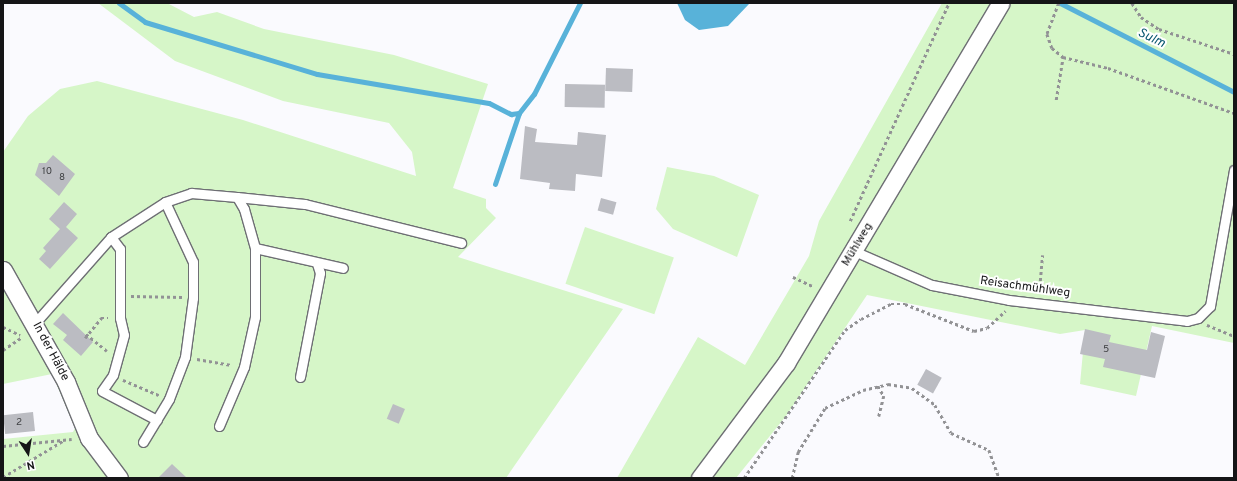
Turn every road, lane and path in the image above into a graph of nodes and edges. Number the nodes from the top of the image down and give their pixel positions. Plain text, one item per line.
1 (949, 3) edge
2 (1001, 3) edge
3 (1059, 3) edge
4 (1132, 3) edge
5 (1234, 54) edge
6 (1063, 57) junction
7 (1056, 100) dead end
8 (1234, 113) edge
9 (1234, 170) edge
10 (237, 197) junction
11 (165, 202) junction
12 (849, 224) dead end
13 (111, 237) junction
14 (461, 243) dead end
15 (255, 248) junction
16 (854, 251) junction
17 (1042, 255) dead end
18 (317, 264) junction
19 (343, 268) dead end
20 (3, 270) edge
21 (793, 277) dead end
22 (829, 294) junction
23 (146, 296) dead end
24 (193, 298) junction
25 (1009, 300) junction
26 (1038, 303) junction
27 (101, 318) dead end
28 (1198, 318) junction
29 (35, 323) junction
30 (3, 327) edge
31 (86, 334) junction
32 (83, 336) dead end
33 (1234, 336) edge
34 (22, 337) junction
35 (3, 350) edge
36 (107, 351) dead end
37 (185, 357) junction
38 (244, 367) junction
39 (113, 375) junction
40 (300, 377) dead end
41 (878, 386) junction
42 (169, 399) junction
43 (879, 416) dead end
44 (157, 420) junction
45 (219, 426) dead end
46 (89, 438) junction
47 (66, 439) junction
48 (143, 442) dead end
49 (3, 446) edge
50 (3, 477) edge
51 (119, 478) edge
52 (700, 478) edge
53 (744, 478) edge
54 (792, 478) edge
55 (999, 478) edge

1 - 12 path
2 - 16 street, Mühlweg
3 - 6 path
4 - 5 path
6 - 7 path
6 - 8 path
9 - 28 lane
10 - 11 lane
10 - 14 lane
10 - 15 lane
11 - 13 lane
11 - 24 lane
13 - 29 lane
13 - 39 lane
15 - 18 lane
15 - 38 lane
16 - 22 street, Mühlweg
16 - 25 lane, Reisachmühlweg
17 - 26 path
18 - 19 lane
18 - 40 lane
20 - 29 street, In der Hälde
21 - 22 path
22 - 52 street, Mühlweg
23 - 24 path
24 - 37 lane
25 - 26 lane, Reisachmühlweg
25 - 53 path
26 - 28 lane, Reisachmühlweg
27 - 31 path
28 - 33 path
29 - 34 path
29 - 46 street, In der Hälde
30 - 34 path
31 - 32 path
31 - 36 path
34 - 35 path
37 - 38 path
37 - 42 lane
38 - 45 lane
39 - 42 path
39 - 44 lane
41 - 43 path
41 - 54 path
41 - 55 path
42 - 44 lane
44 - 48 lane
46 - 47 path
46 - 51 street, In der Hälde
47 - 49 path
47 - 50 path

